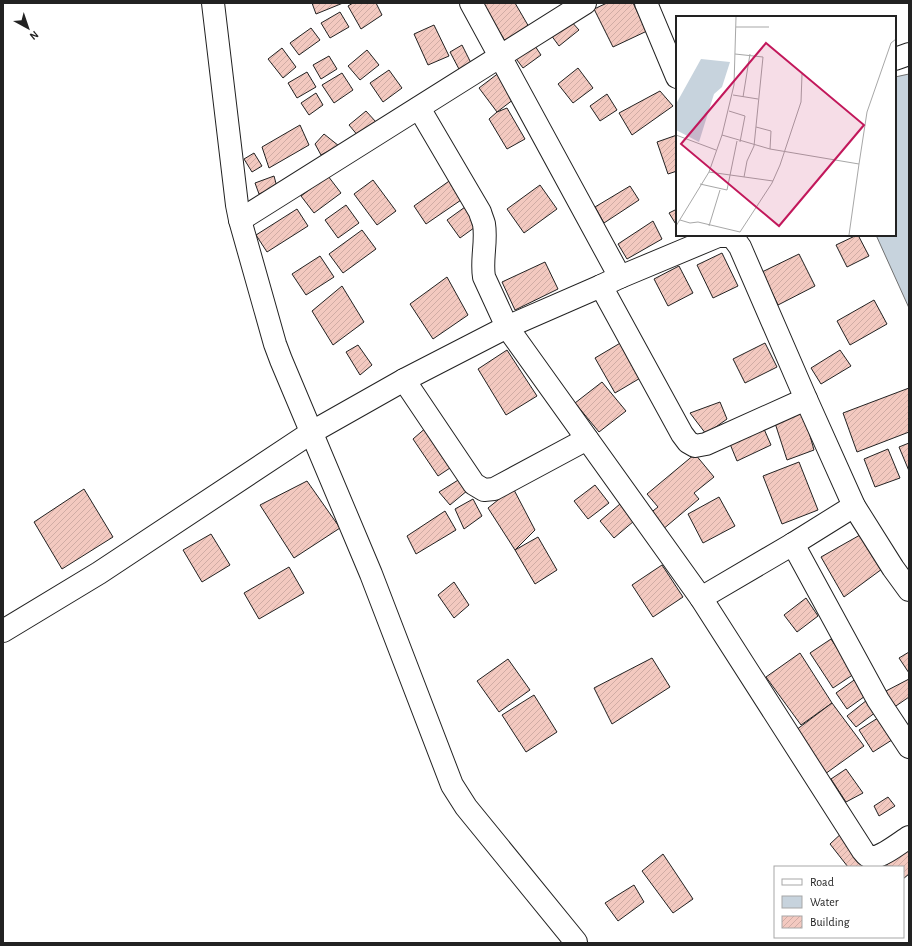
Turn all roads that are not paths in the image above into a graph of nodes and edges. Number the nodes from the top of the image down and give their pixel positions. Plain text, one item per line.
1 (212, 3) edge
2 (471, 3) edge
3 (585, 3) edge
4 (646, 3) edge
5 (909, 54) edge
6 (500, 57) junction
7 (896, 59) edge
8 (676, 75) edge
9 (419, 108) junction
10 (240, 220) junction
11 (718, 236) edge
12 (733, 236) edge
13 (620, 276) junction
14 (601, 286) junction
15 (507, 327) junction
16 (404, 380) junction
17 (806, 399) junction
18 (312, 432) junction
19 (587, 439) junction
20 (854, 506) junction
21 (793, 544) junction
22 (909, 590) edge
23 (701, 598) junction
24 (3, 631) edge
25 (909, 747) edge
26 (909, 837) edge
27 (576, 942) dead end

1 - 10 street
2 - 6 street
3 - 6 street
4 - 8 street
5 - 7 street
6 - 9 street
6 - 13 street
9 - 10 street
9 - 15 street
10 - 18 street
11 - 13 street
12 - 17 street
13 - 14 street
14 - 15 street
14 - 17 street
15 - 16 street
15 - 19 street
16 - 18 street
16 - 19 street
17 - 20 street
18 - 24 street
18 - 27 street
19 - 23 street
20 - 21 street
20 - 22 street
21 - 23 street
21 - 25 street
23 - 26 street

